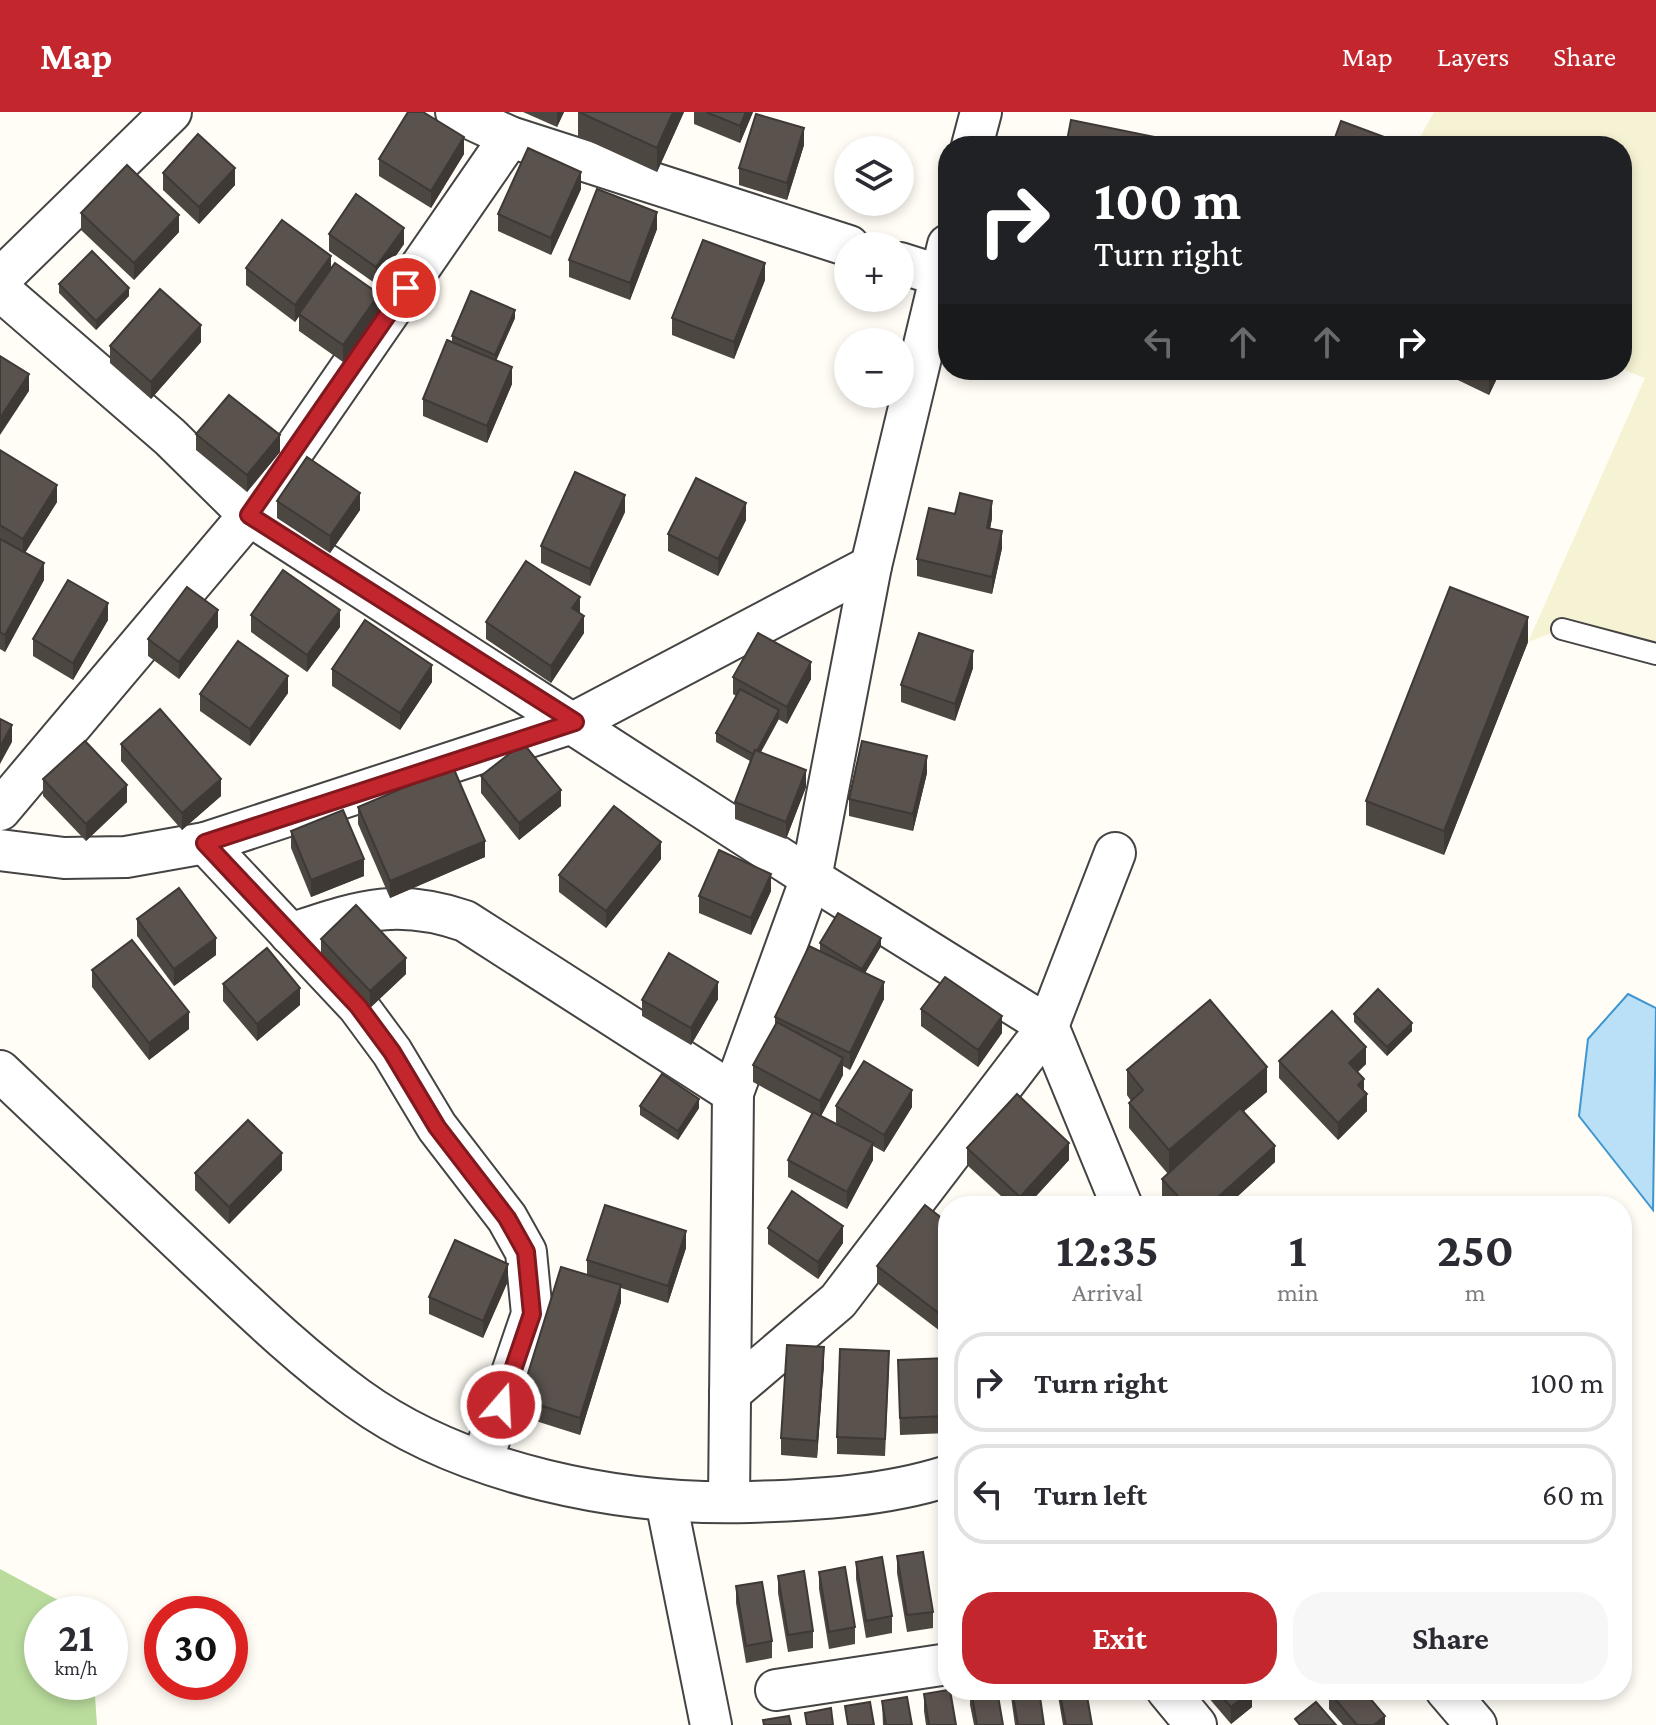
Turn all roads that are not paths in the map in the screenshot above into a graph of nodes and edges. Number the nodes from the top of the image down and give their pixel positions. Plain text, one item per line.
1 (171, 112) edge
2 (456, 112) edge
3 (981, 112) edge
4 (975, 136) edge
5 (510, 137) junction
6 (834, 241) edge
7 (938, 261) edge
8 (914, 262) edge
9 (0, 279) edge
10 (938, 286) edge
11 (0, 290) edge
12 (249, 515) junction
13 (871, 566) junction
14 (1562, 629) dead end
15 (1656, 654) edge
16 (575, 722) junction
17 (0, 810) edge
18 (205, 843) junction
19 (0, 850) edge
20 (1115, 853) dead end
21 (811, 878) junction
22 (290, 934) junction
23 (1048, 1026) junction
24 (0, 1071) edge
25 (733, 1093) junction
26 (1118, 1196) edge
27 (730, 1393) junction
28 (482, 1461) junction
29 (938, 1478) edge
30 (666, 1501) junction
31 (729, 1502) junction
32 (938, 1666) edge
33 (776, 1690) dead end
34 (1175, 1700) edge
35 (1455, 1700) edge
36 (711, 1725) edge
37 (1196, 1725) edge
38 (1476, 1725) edge

1 - 9 street
2 - 5 street
3 - 4 street
5 - 6 street
5 - 12 street
7 - 8 street
10 - 13 street
11 - 12 street
12 - 16 street
12 - 17 street
13 - 16 street
13 - 21 street
14 - 15 lane
16 - 18 street
16 - 21 street
18 - 19 street
18 - 22 street
20 - 23 street
21 - 23 street
21 - 25 street
22 - 25 street
22 - 28 street
23 - 26 street
23 - 27 street
24 - 28 street
25 - 27 street
27 - 31 street
28 - 30 street
29 - 31 street
30 - 31 street
30 - 36 street
32 - 33 street
34 - 37 street
35 - 38 street

